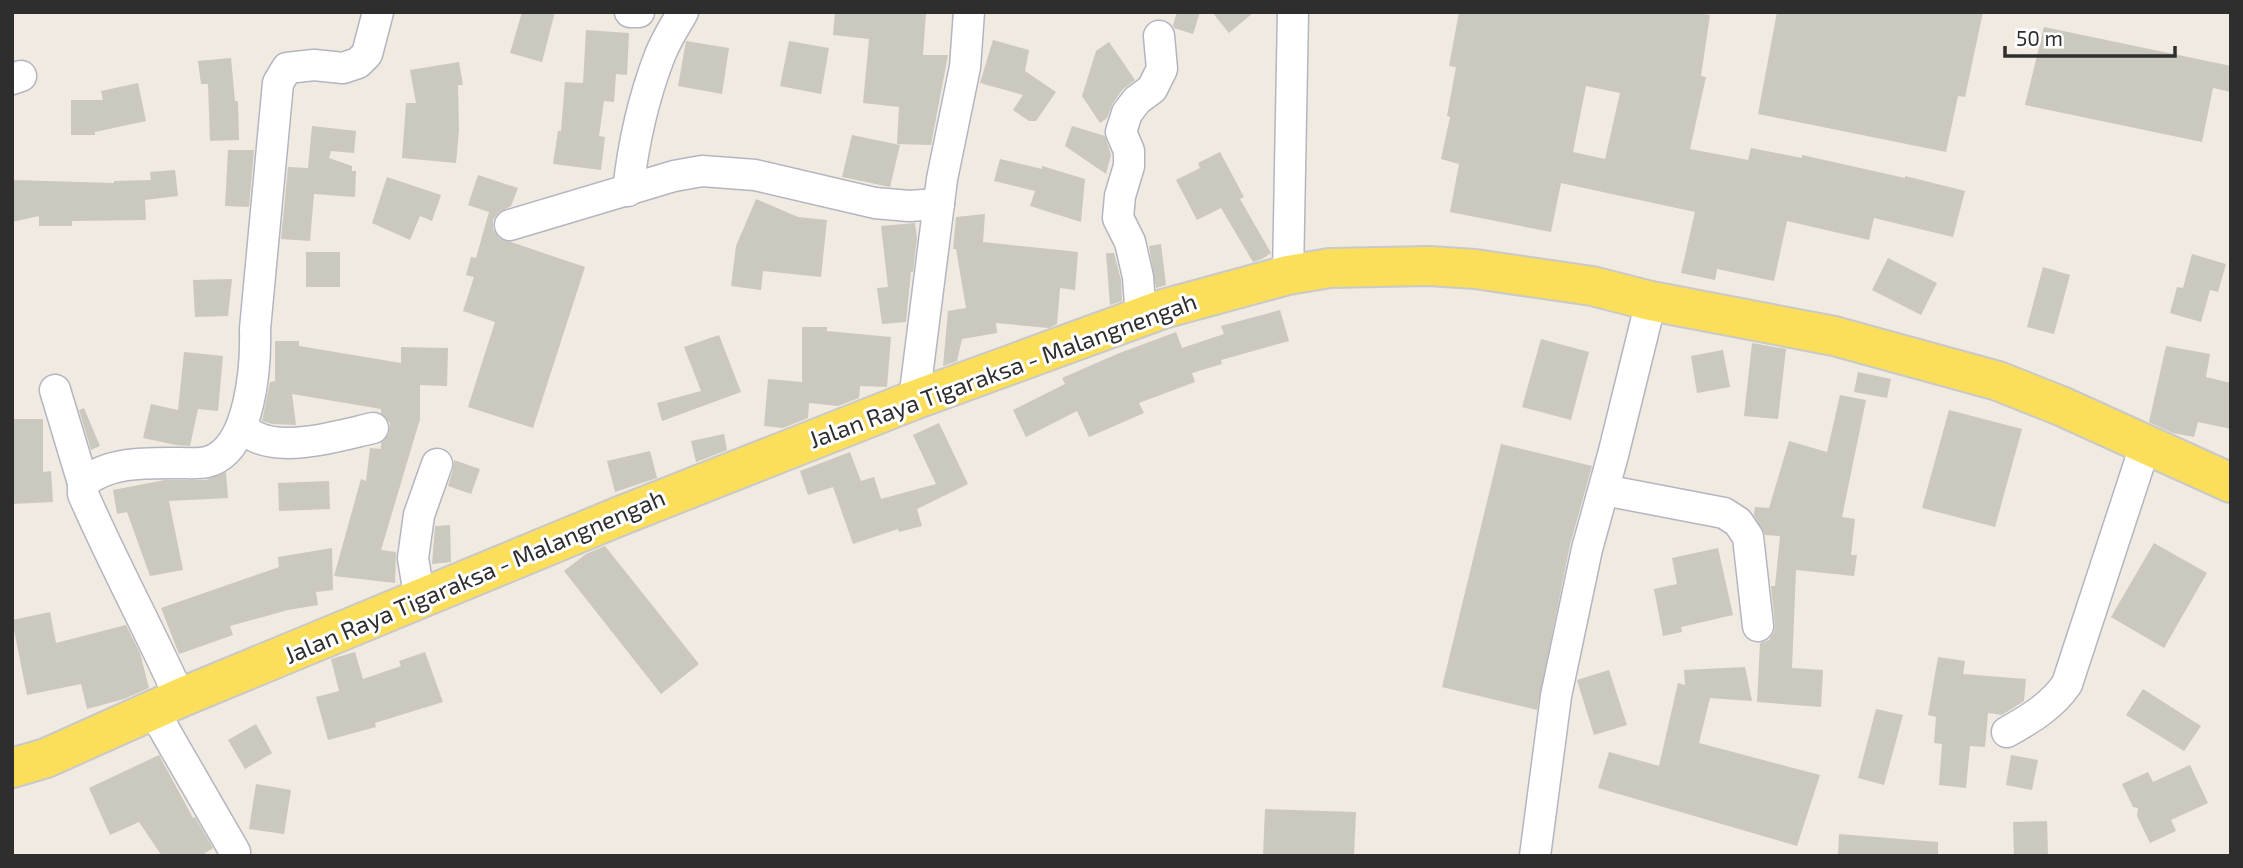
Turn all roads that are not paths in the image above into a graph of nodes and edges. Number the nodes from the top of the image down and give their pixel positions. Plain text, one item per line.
1 (378, 12) edge
2 (630, 12) edge
3 (639, 12) edge
4 (683, 12) edge
5 (969, 12) edge
6 (1293, 12) edge
7 (1159, 36) dead end
8 (628, 191) junction
9 (939, 204) junction
10 (510, 225) dead end
11 (1288, 275) junction
12 (1651, 301) junction
13 (1141, 318) junction
14 (55, 390) dead end
15 (914, 400) junction
16 (242, 427) junction
17 (373, 428) dead end
18 (2146, 443) junction
19 (437, 464) dead end
20 (2231, 482) edge
21 (83, 483) junction
22 (1604, 490) junction
23 (420, 601) junction
24 (1758, 626) dead end
25 (167, 704) junction
26 (2007, 732) dead end
27 (12, 768) edge
28 (235, 852) dead end
29 (1535, 856) edge

1 - 16 street
2 - 3 street
4 - 8 street
5 - 9 street
6 - 11 street
7 - 13 street
8 - 9 street
8 - 10 street
9 - 15 street
11 - 12 main road, Jalan Raya Tigaraksa - Malangnengah
11 - 13 main road, Jalan Raya Tigaraksa - Malangnengah
12 - 18 main road, Jalan Raya Tigaraksa - Malangnengah
12 - 22 street
13 - 15 main road, Jalan Raya Tigaraksa - Malangnengah
14 - 21 street
15 - 23 main road, Jalan Raya Tigaraksa - Malangnengah
16 - 17 street
16 - 21 street
18 - 20 main road, Jalan Raya Tigaraksa - Malangnengah
18 - 26 street
19 - 23 street
21 - 25 street
22 - 24 street
22 - 29 street
23 - 25 main road, Jalan Raya Tigaraksa - Malangnengah
25 - 27 main road, Jalan Raya Tigaraksa - Malangnengah
25 - 28 street

